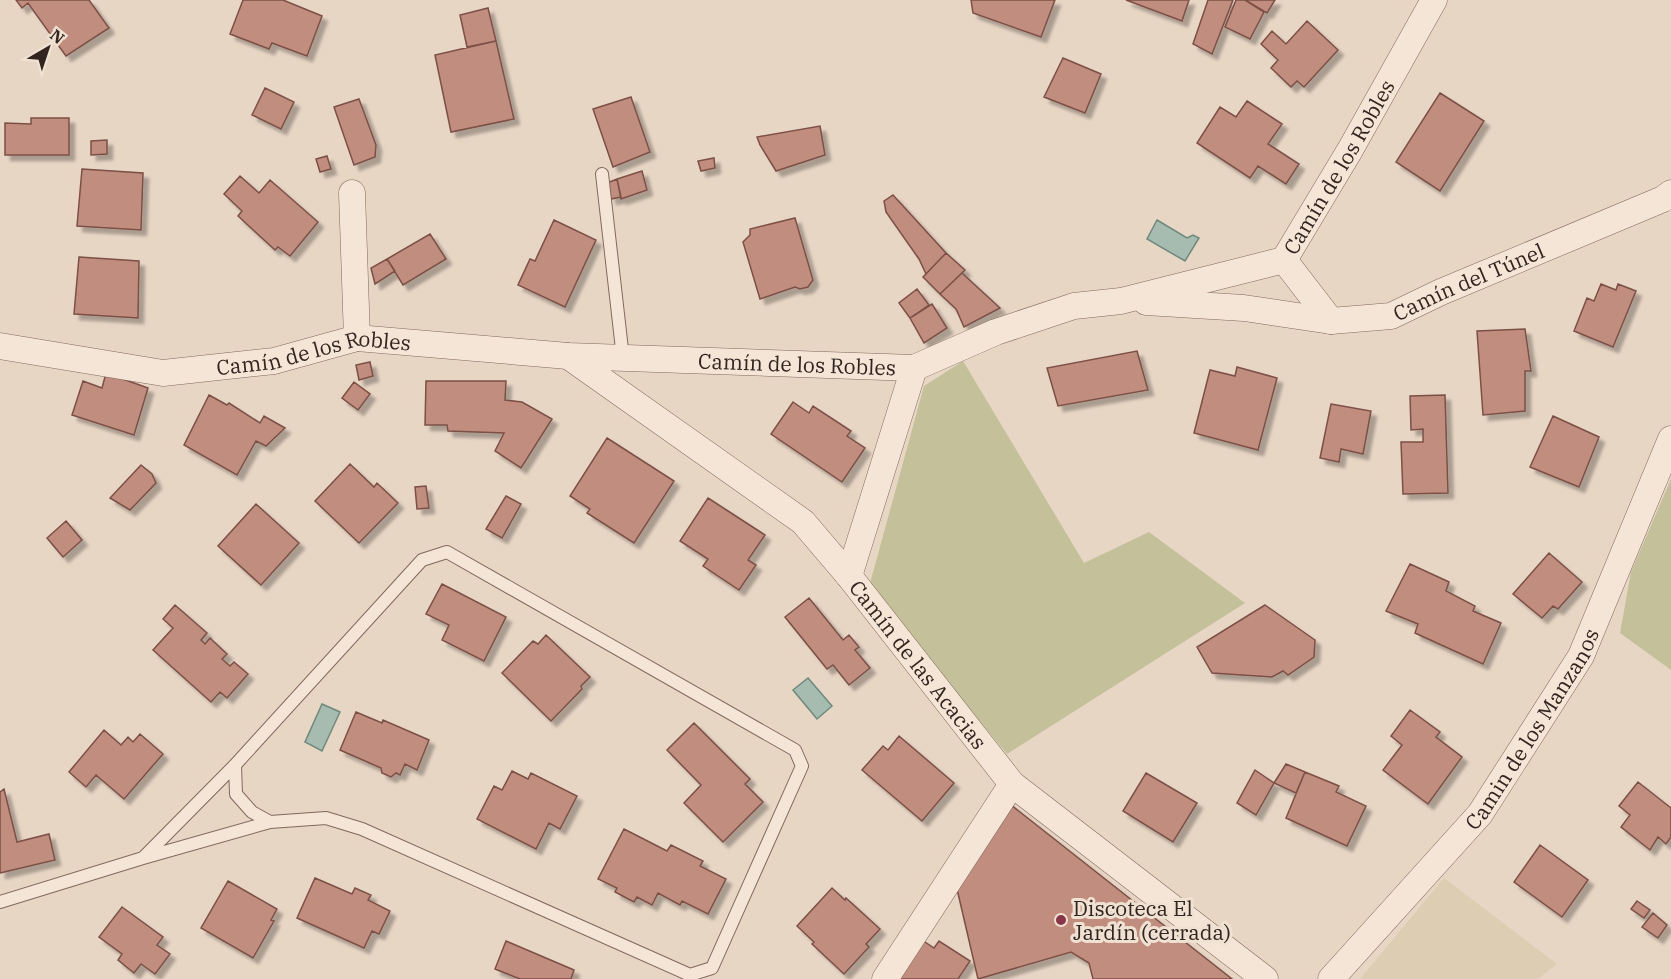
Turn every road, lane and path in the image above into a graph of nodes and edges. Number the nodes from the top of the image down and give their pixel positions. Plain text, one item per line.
1 (1427, 4) edge
2 (602, 174) dead end
3 (1671, 193) edge
4 (352, 194) dead end
5 (1284, 260) junction
6 (1121, 301) junction
7 (1331, 321) junction
8 (357, 338) junction
9 (0, 346) edge
10 (568, 356) junction
11 (623, 358) junction
12 (914, 368) junction
13 (1671, 439) edge
14 (849, 576) junction
15 (235, 765) junction
16 (1012, 784) junction
17 (270, 822) junction
18 (143, 858) junction
19 (0, 902) edge
20 (885, 979) edge
21 (1264, 979) edge
22 (1331, 979) edge

1 - 5 street, Camín de los Robles
2 - 11 lane
3 - 7 street, Camín del Túnel
4 - 8 street
5 - 6 street, Camín de los Robles
5 - 7 street
6 - 7 street, Camín del Túnel
6 - 12 street, Camín de los Robles
8 - 9 street, Camín de los Robles
8 - 10 street, Camín de los Robles
10 - 11 street, Camín de los Robles
10 - 14 street, Camín de las Acacias
11 - 12 street, Camín de los Robles
12 - 14 street
13 - 22 street, Camin de los Manzanos
14 - 16 street, Camín de las Acacias
15 - 17 lane
15 - 17 lane
15 - 18 lane
16 - 20 street
16 - 21 street, Camín de las Acacias
17 - 18 lane
18 - 19 lane

